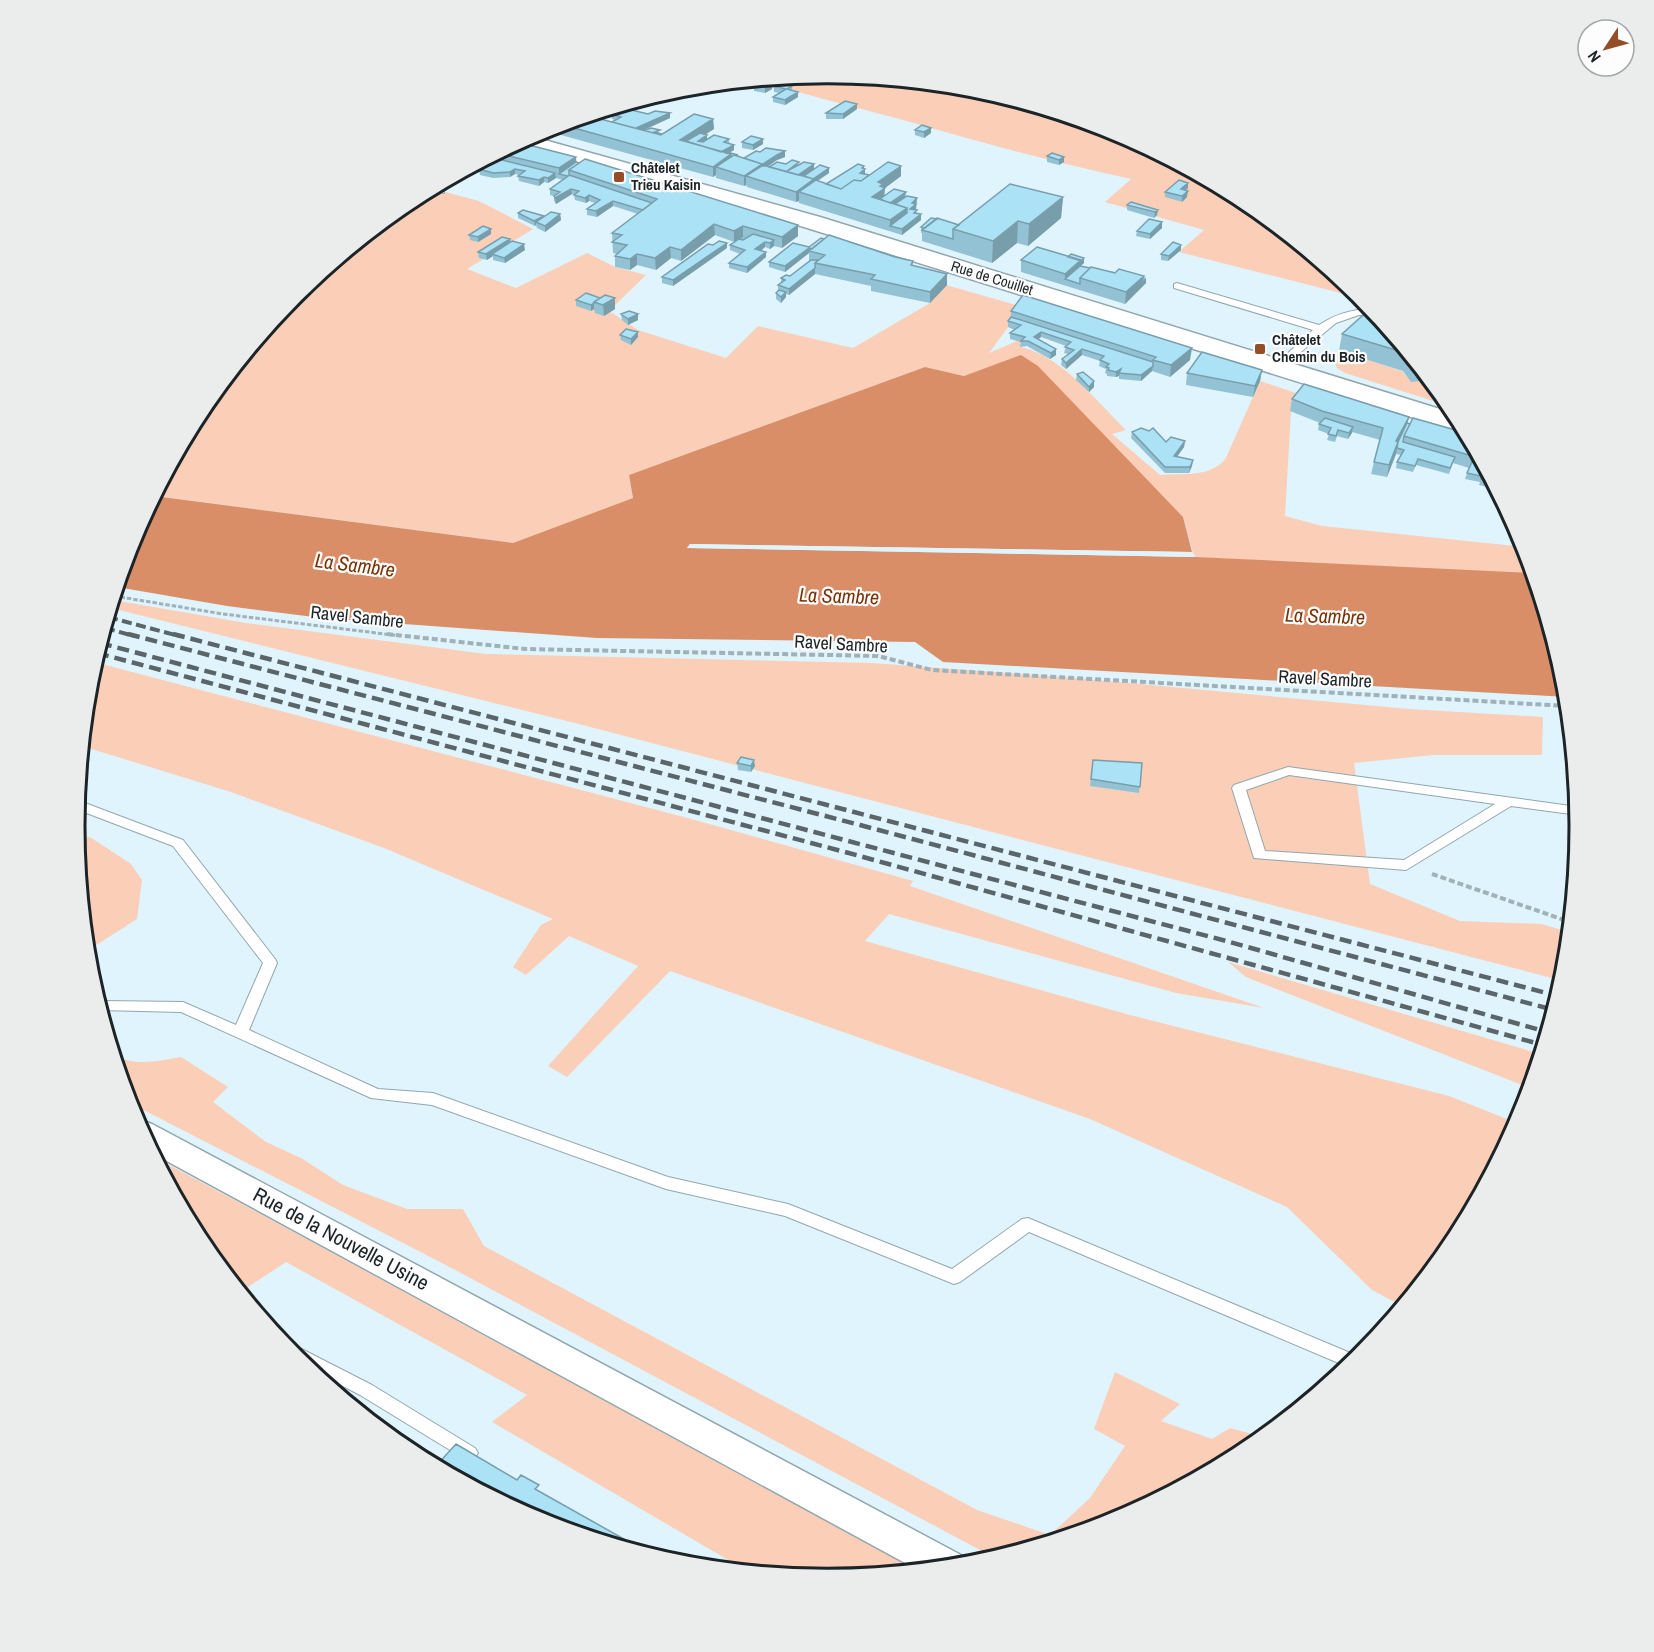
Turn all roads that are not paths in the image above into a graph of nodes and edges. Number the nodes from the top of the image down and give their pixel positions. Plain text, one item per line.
1 (535, 144) edge
2 (1177, 286) dead end
3 (1361, 311) edge
4 (1321, 329) junction
5 (1278, 368) junction
6 (1448, 420) edge
7 (1508, 802) junction
8 (86, 807) edge
9 (1568, 810) edge
10 (107, 1007) edge
11 (240, 1033) junction
12 (155, 1140) edge
13 (1344, 1358) edge
14 (314, 1362) edge
15 (485, 1462) edge
16 (935, 1560) edge

1 - 5 main road, Rue de Couillet
2 - 4 lane
3 - 4 lane
4 - 5 lane
5 - 6 main road, Rue de Couillet
7 - 7 lane
7 - 9 lane
8 - 11 lane
10 - 11 lane
11 - 13 lane
12 - 16 street, Rue de la Nouvelle Usine
14 - 15 lane

